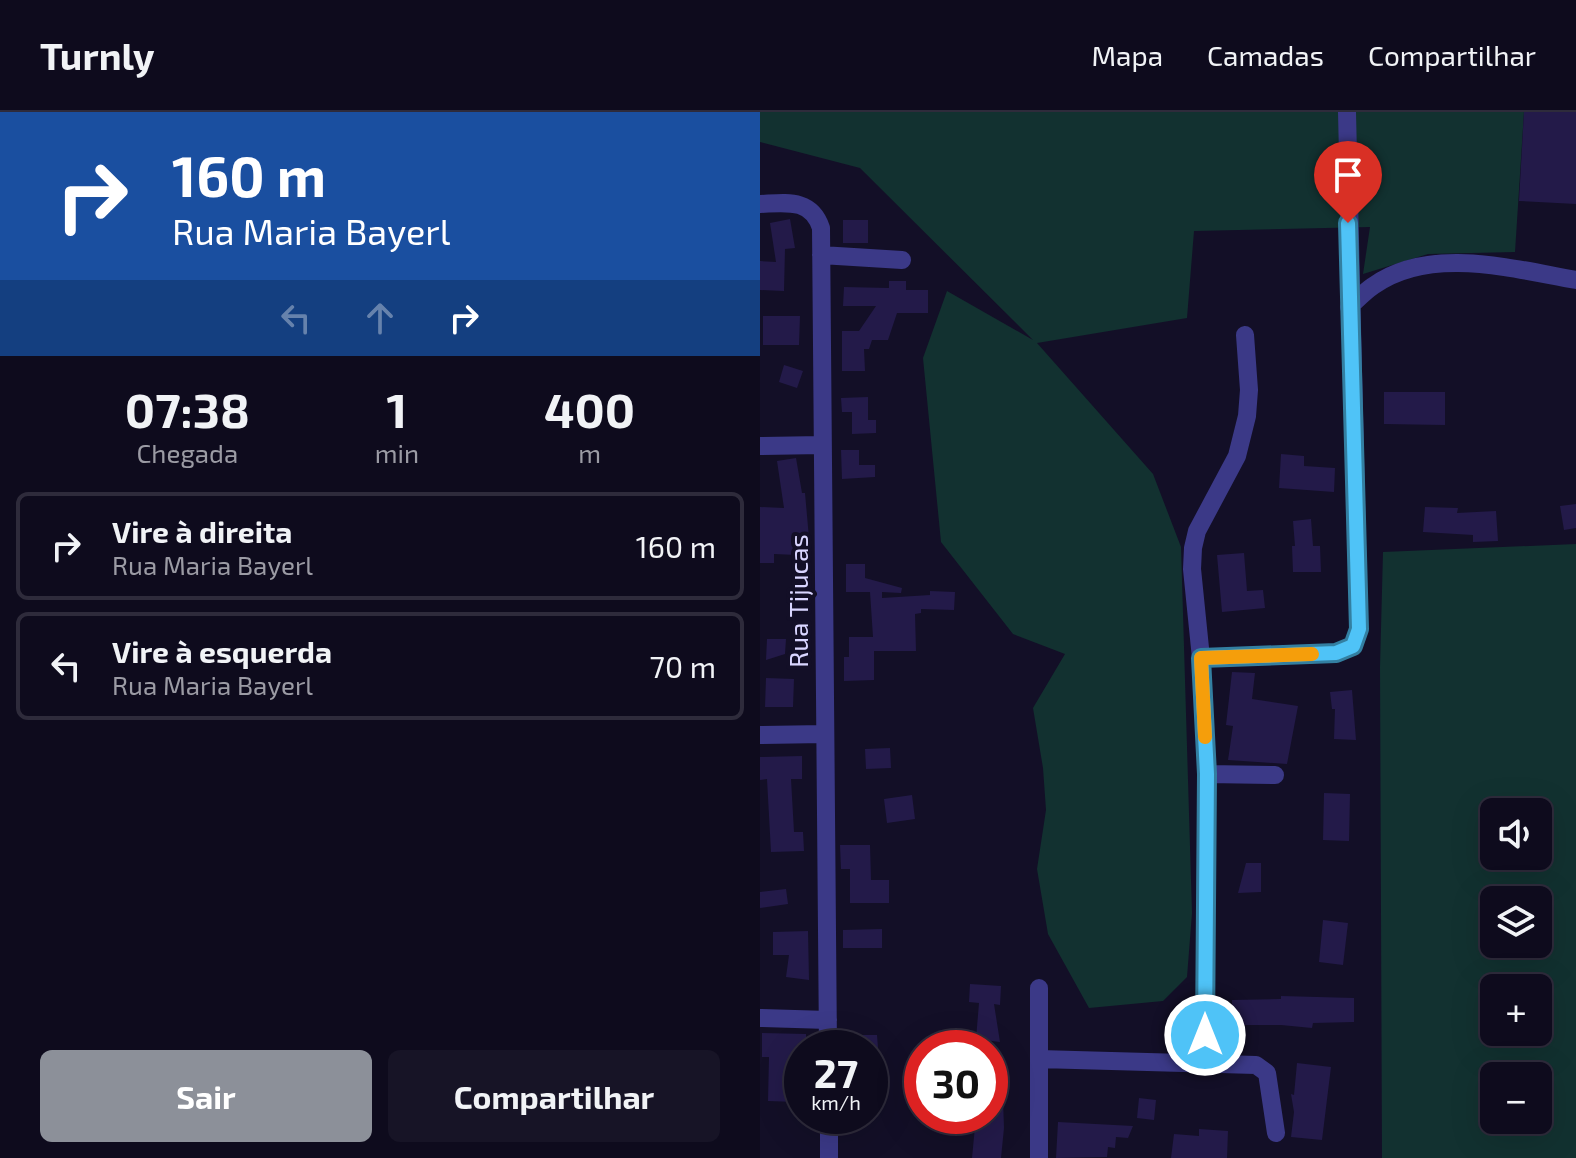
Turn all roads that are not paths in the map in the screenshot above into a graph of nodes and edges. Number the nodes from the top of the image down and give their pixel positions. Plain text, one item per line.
1 (1347, 112) edge
2 (760, 204) edge
3 (821, 255) junction
4 (902, 260) dead end
5 (1576, 280) edge
6 (1349, 307) junction
7 (1245, 335) dead end
8 (822, 445) junction
9 (760, 446) edge
10 (1201, 658) junction
11 (824, 734) junction
12 (760, 735) edge
13 (1207, 774) junction
14 (1275, 775) dead end
15 (1039, 988) dead end
16 (760, 1018) edge
17 (828, 1020) junction
18 (828, 1030) edge
19 (1039, 1059) junction
20 (1205, 1064) junction
21 (1276, 1133) dead end
22 (829, 1134) edge
23 (829, 1158) edge
24 (1039, 1158) edge

1 - 6 street
2 - 3 street, Rua Tijucas
3 - 4 street
3 - 8 street, Rua Tijucas
5 - 6 street
6 - 10 street
7 - 10 street
8 - 9 street
8 - 11 street, Rua Tijucas
10 - 13 street
11 - 12 street
11 - 17 street, Rua Tijucas
13 - 14 street
13 - 20 street
15 - 19 street
16 - 17 street
17 - 18 street, Rua Tijucas
19 - 20 street
19 - 24 street
20 - 21 street
22 - 23 street

